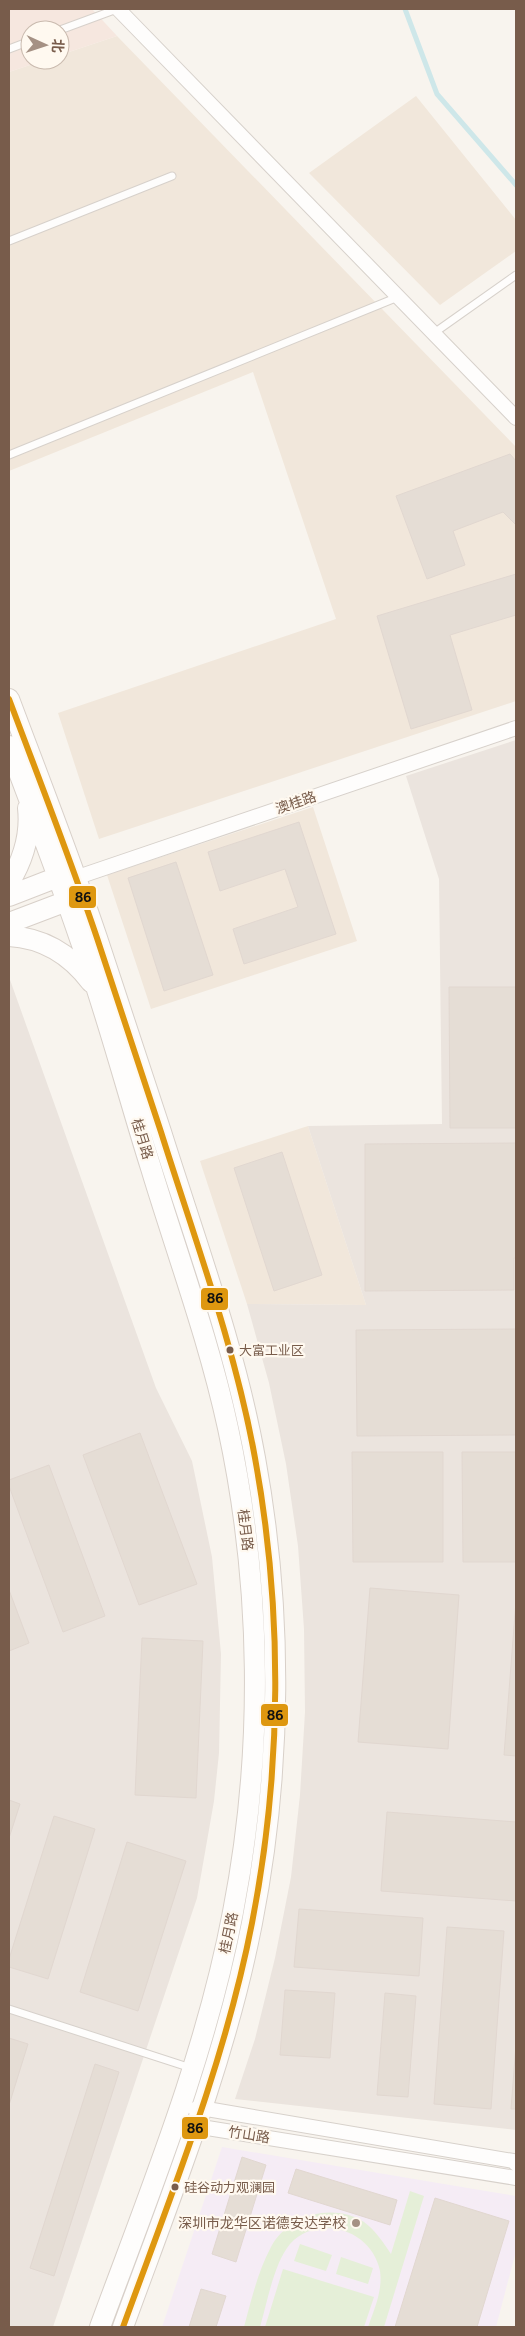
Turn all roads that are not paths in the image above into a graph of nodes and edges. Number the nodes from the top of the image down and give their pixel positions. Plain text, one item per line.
1 (117, 9) edge
2 (70, 26) edge
3 (172, 176) dead end
4 (9, 241) edge
5 (516, 275) edge
6 (398, 297) junction
7 (434, 334) junction
8 (516, 418) edge
9 (9, 455) edge
10 (9, 700) edge
11 (516, 728) edge
12 (9, 746) edge
13 (25, 788) junction
14 (67, 877) junction
15 (9, 883) edge
16 (9, 896) edge
17 (67, 901) junction
18 (9, 923) edge
19 (9, 936) edge
20 (96, 988) junction
21 (9, 2009) edge
22 (192, 2068) junction
23 (177, 2113) junction
24 (198, 2117) junction
25 (516, 2164) edge
26 (516, 2178) edge
27 (100, 2327) edge
28 (123, 2327) edge

1 - 2 lane
1 - 6 street
3 - 4 lane
5 - 7 lane
6 - 7 street
6 - 9 lane
7 - 8 street
10 - 14 main road, 桂月路
11 - 14 street, 澳桂路
12 - 13 main road, 桂月路
13 - 14 main road, 桂月路
13 - 15 main road
14 - 16 main road
14 - 17 main road
14 - 24 main road, 桂月路
17 - 18 main road
17 - 20 main road, 桂月路
19 - 20 main road
20 - 22 main road, 桂月路
21 - 22 lane
22 - 23 main road, 桂月路
23 - 24 street, 竹山路
23 - 27 main road, 桂月路
24 - 25 street, 竹山路
24 - 26 street, 竹山路
24 - 28 main road, 桂月路

